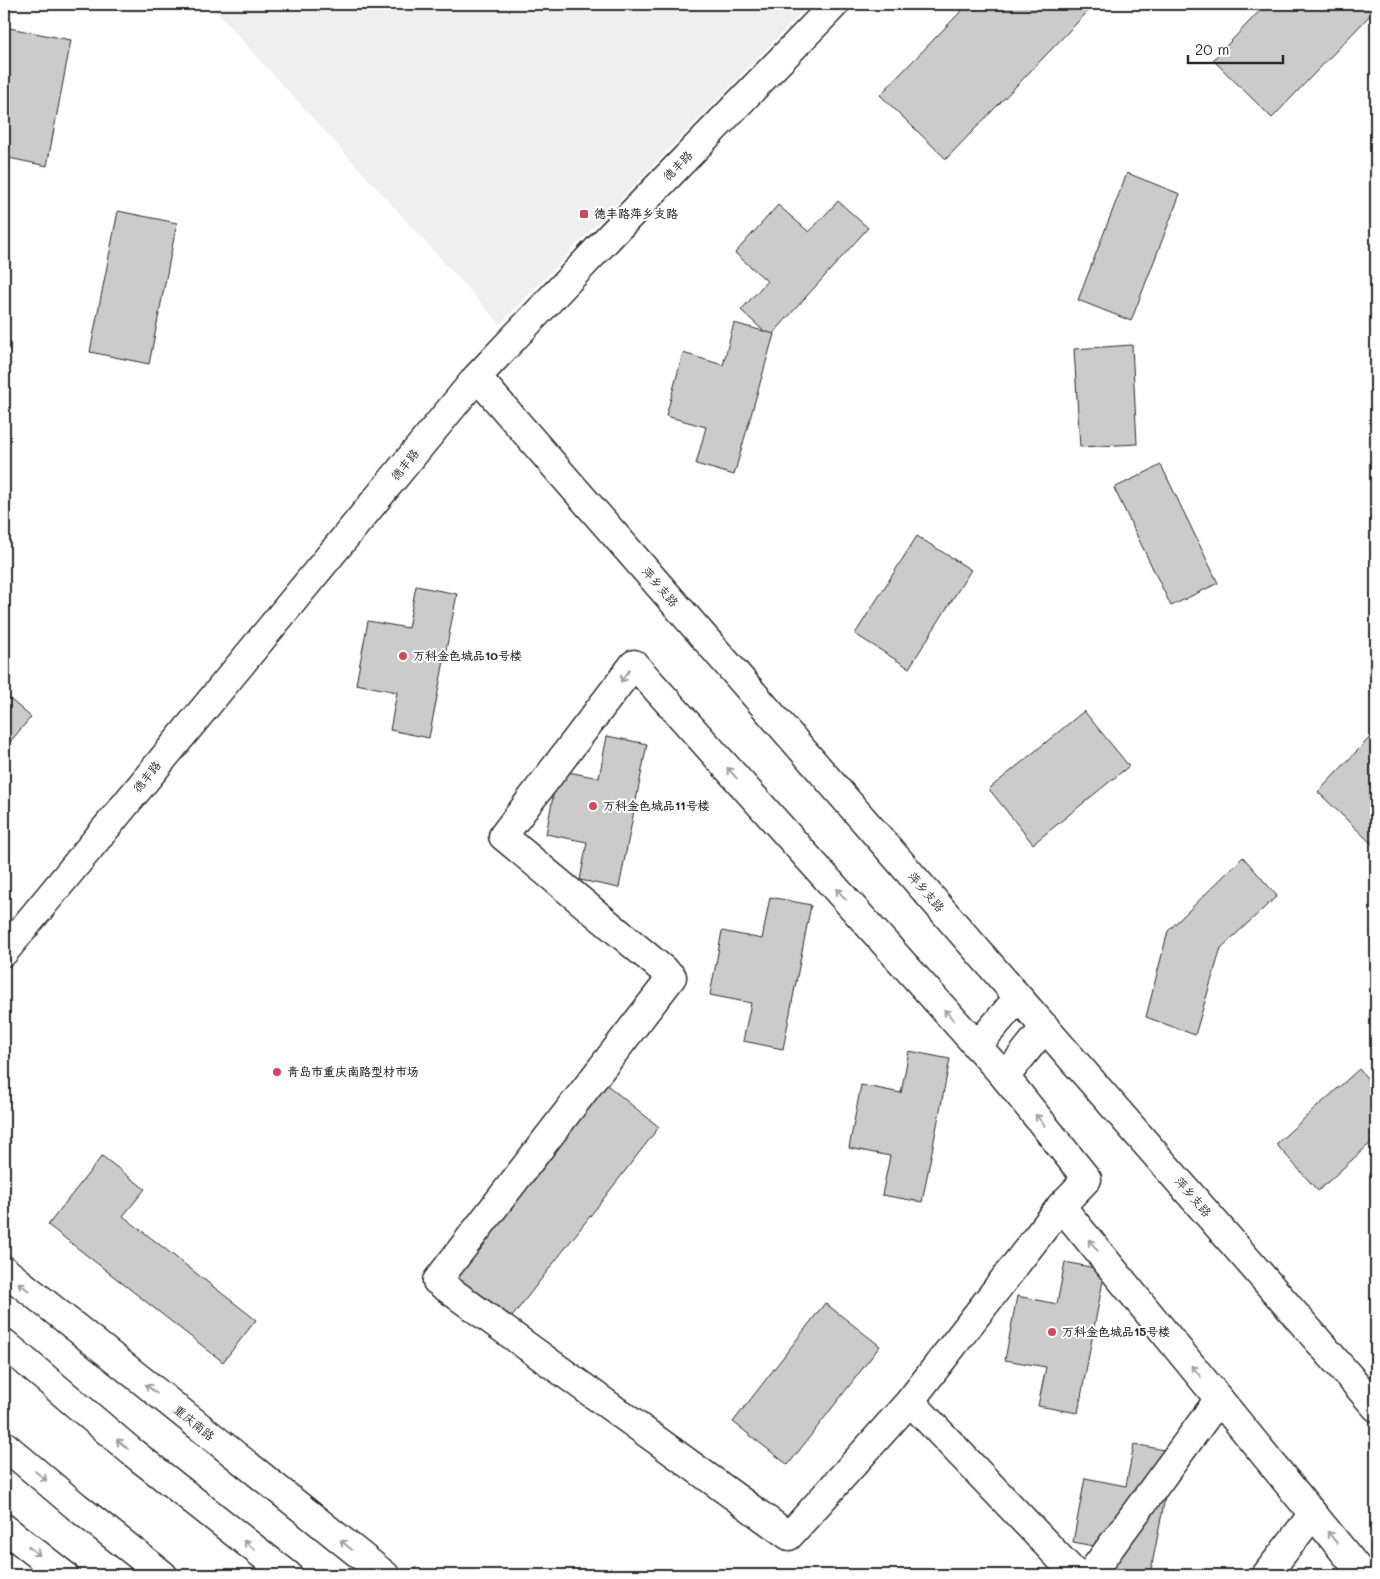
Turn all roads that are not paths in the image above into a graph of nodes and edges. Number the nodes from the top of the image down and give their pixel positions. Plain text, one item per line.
1 (835, 4) edge
2 (477, 377) junction
3 (4, 952) edge
4 (1018, 998) junction
5 (1045, 1027) junction
6 (977, 1046) junction
7 (1005, 1077) junction
8 (1062, 1206) junction
9 (4, 1270) edge
10 (4, 1343) edge
11 (1219, 1399) junction
12 (910, 1401) junction
13 (1376, 1407) edge
14 (4, 1445) edge
15 (1313, 1514) junction
16 (4, 1528) edge
17 (64, 1575) edge
18 (163, 1575) edge
19 (288, 1575) edge
20 (384, 1575) edge
21 (1076, 1575) edge
22 (1090, 1575) edge
23 (1266, 1575) edge
24 (1363, 1575) edge

1 - 2 main road, 德丰路
2 - 3 main road, 德丰路
2 - 4 main road, 萍乡支路
4 - 5 main road, 萍乡支路
4 - 6 main road
5 - 7 main road
5 - 13 main road, 萍乡支路
6 - 7 main road
6 -> 12 main road
8 -> 7 main road
11 -> 8 main road
8 - 12 main road
20 -> 9 main road, 重庆南路
19 -> 10 main road
11 - 15 main road
11 - 22 main road
12 - 21 main road
14 -> 18 main road
15 - 23 main road
24 -> 15 main road
16 -> 17 main road

